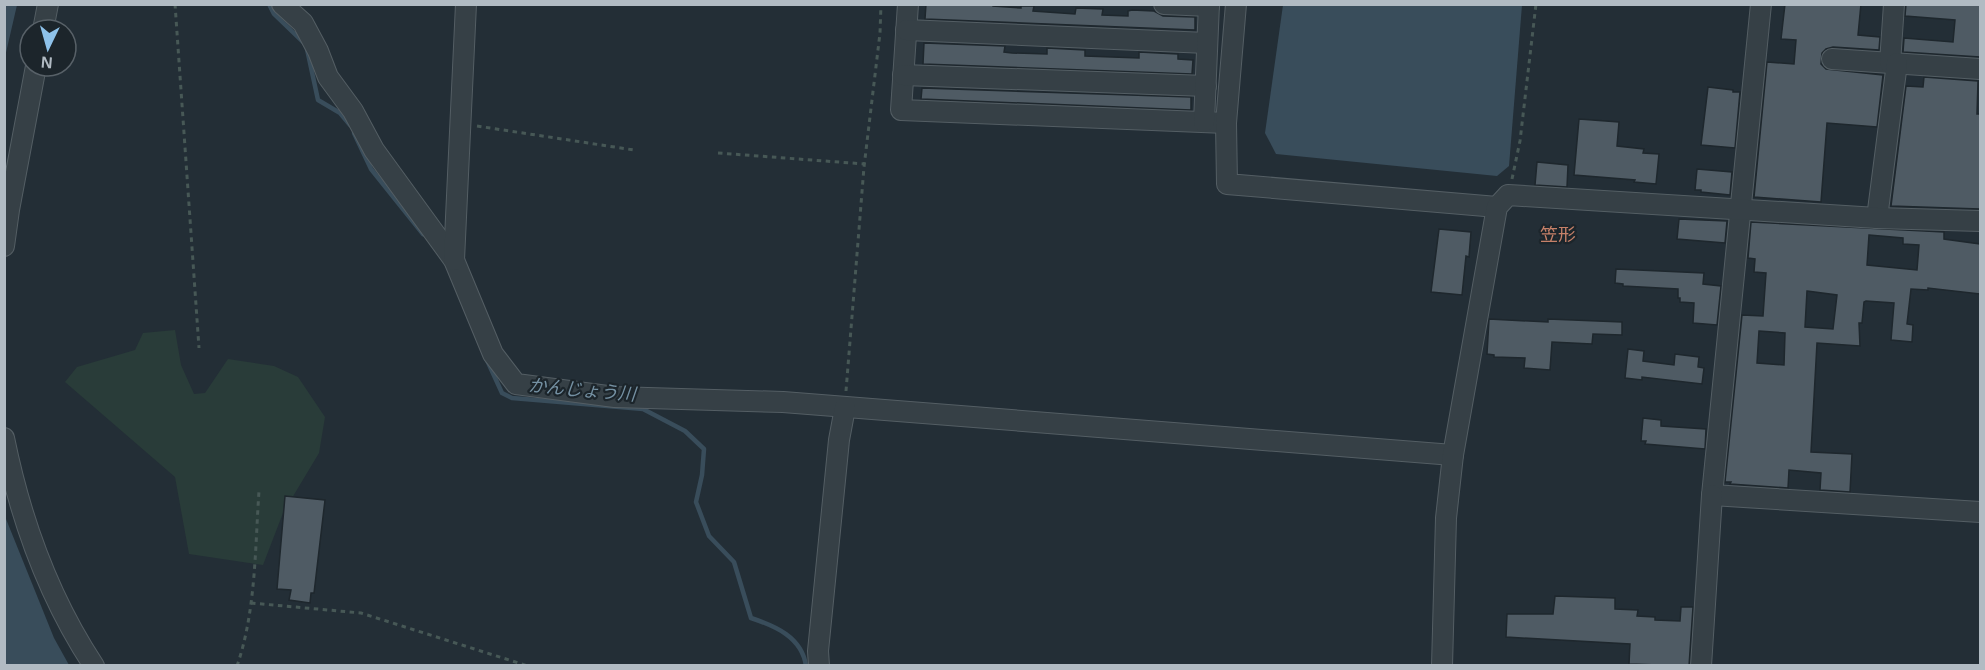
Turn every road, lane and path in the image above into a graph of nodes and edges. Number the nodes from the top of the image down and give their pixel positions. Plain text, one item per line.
1 (175, 4) edge
2 (282, 4) edge
3 (466, 4) edge
4 (881, 4) edge
5 (908, 4) edge
6 (1164, 4) edge
7 (1236, 4) edge
8 (1536, 4) edge
9 (1761, 4) edge
10 (1894, 4) edge
11 (1209, 5) edge
12 (906, 30) junction
13 (1207, 43) junction
14 (1832, 59) dead end
15 (1894, 63) junction
16 (1980, 69) edge
17 (903, 75) junction
18 (34, 78) edge
19 (1206, 86) junction
20 (1204, 122) junction
21 (460, 123) junction
22 (1226, 123) junction
23 (634, 150) dead end
24 (718, 153) dead end
25 (865, 164) junction
26 (1503, 201) junction
27 (1739, 209) junction
28 (1877, 218) junction
29 (1980, 221) edge
30 (4, 246) edge
31 (454, 260) junction
32 (199, 348) dead end
33 (845, 408) junction
34 (4, 438) edge
35 (1453, 455) junction
36 (259, 491) dead end
37 (1712, 495) junction
38 (1980, 512) edge
39 (251, 603) junction
40 (94, 666) edge
41 (237, 666) edge
42 (528, 666) edge
43 (819, 666) edge
44 (1442, 666) edge
45 (1701, 666) edge

1 - 32 path
2 - 31 street
3 - 21 street
4 - 25 path
5 - 12 street
6 - 11 street
7 - 22 street
8 - 26 path
9 - 27 street
10 - 15 street
11 - 13 street
12 - 13 street
12 - 17 street
13 - 19 street
14 - 15 street
15 - 16 street
15 - 28 street
17 - 19 street
17 - 20 street
18 - 30 street
19 - 20 street
20 - 22 street
21 - 23 path
21 - 31 street
22 - 26 street
24 - 25 path
25 - 33 path
26 - 27 street
26 - 35 street
27 - 28 street
27 - 37 street
28 - 29 street
31 - 33 street
33 - 35 street
33 - 43 street
34 - 40 street
35 - 44 street
36 - 39 path
37 - 38 street
37 - 45 street
39 - 41 path
39 - 42 path

